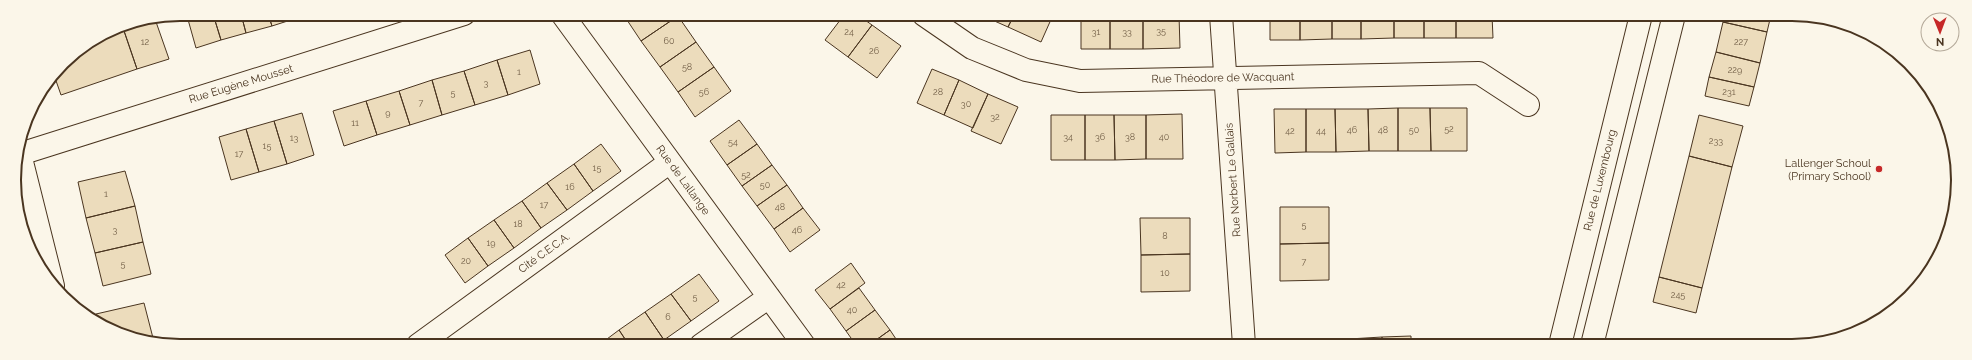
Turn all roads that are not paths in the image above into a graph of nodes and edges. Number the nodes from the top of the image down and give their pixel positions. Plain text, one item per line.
1 (442, 21) edge
2 (567, 21) edge
3 (933, 21) edge
4 (1221, 21) edge
5 (1640, 21) edge
6 (1673, 21) edge
7 (1226, 78) junction
8 (1528, 104) dead end
9 (23, 153) edge
10 (670, 162) junction
11 (22, 164) edge
12 (49, 269) edge
13 (769, 297) junction
14 (426, 339) edge
15 (710, 339) edge
16 (800, 339) edge
17 (1244, 339) edge
18 (1562, 339) edge
19 (1594, 339) edge

1 - 9 street, Rue Eugène Mousset
2 - 10 street, Rue de Lallange
3 - 7 street, Rue Théodore de Wacquant
4 - 7 street, Rue Norbert Le Gallais
5 - 18 street, Rue de Luxembourg
6 - 19 street
7 - 8 street, Rue Théodore de Wacquant
7 - 17 street, Rue Norbert Le Gallais
10 - 13 street, Rue de Lallange
10 - 14 street, Cité C.E.C.A.
11 - 12 street
13 - 15 street
13 - 16 street, Rue de Lallange

